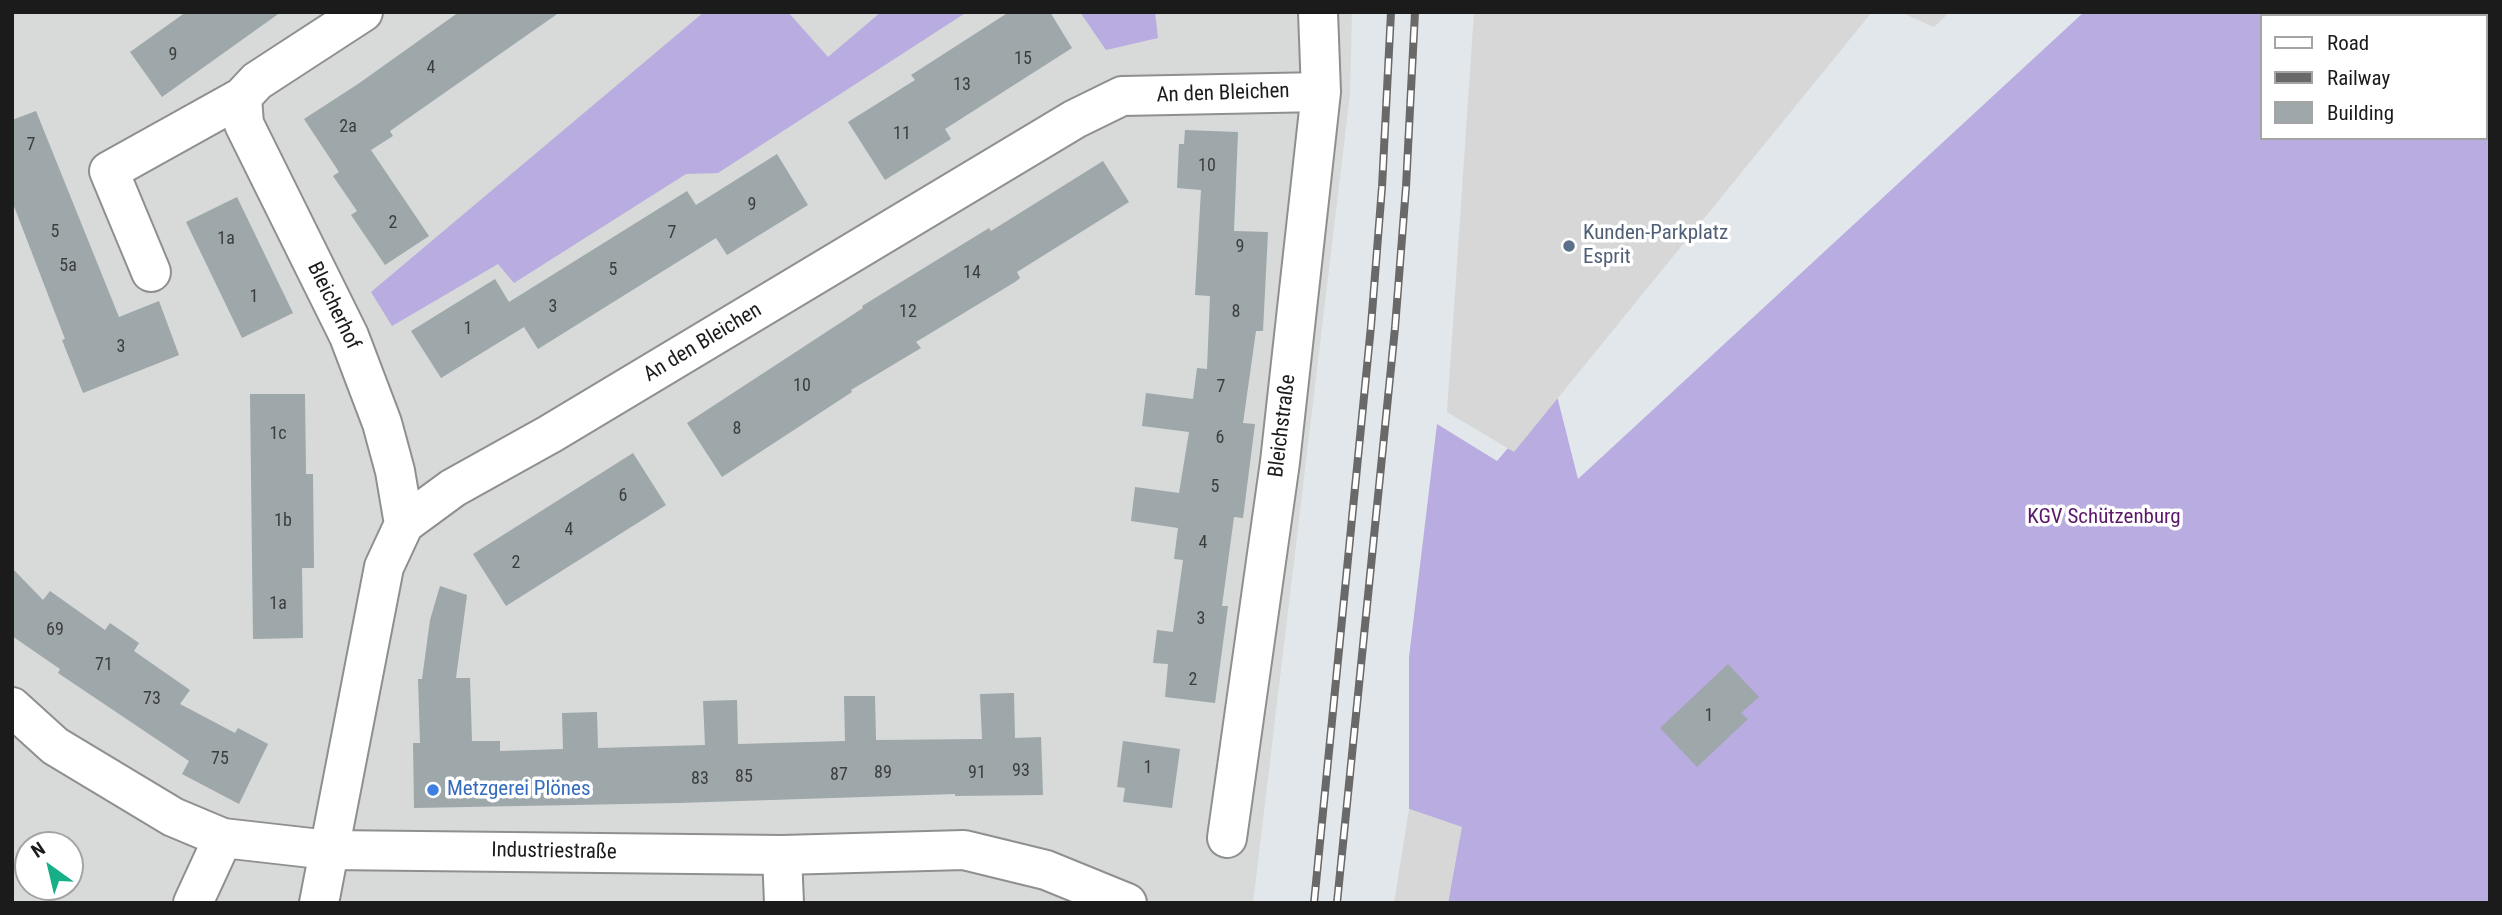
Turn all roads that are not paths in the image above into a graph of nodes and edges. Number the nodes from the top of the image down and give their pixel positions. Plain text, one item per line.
1 (363, 12) edge
2 (1318, 12) edge
3 (1321, 92) junction
4 (242, 97) junction
5 (151, 272) dead end
6 (404, 524) junction
7 (12, 707) edge
8 (223, 838) junction
9 (1227, 838) dead end
10 (329, 850) junction
11 (782, 855) junction
12 (193, 903) edge
13 (319, 903) edge
14 (784, 903) edge
15 (1127, 903) edge

1 - 4 street
2 - 3 street, Bleichstraße
3 - 6 street, An den Bleichen
3 - 9 street, Bleichstraße
4 - 5 street
4 - 6 street, Bleicherhof
6 - 10 street, An den Bleichen
7 - 8 street, Industriestraße
8 - 10 street, Industriestraße
8 - 12 street
10 - 11 street, Industriestraße
10 - 13 street, An den Bleichen
11 - 14 street
11 - 15 street, Industriestraße

